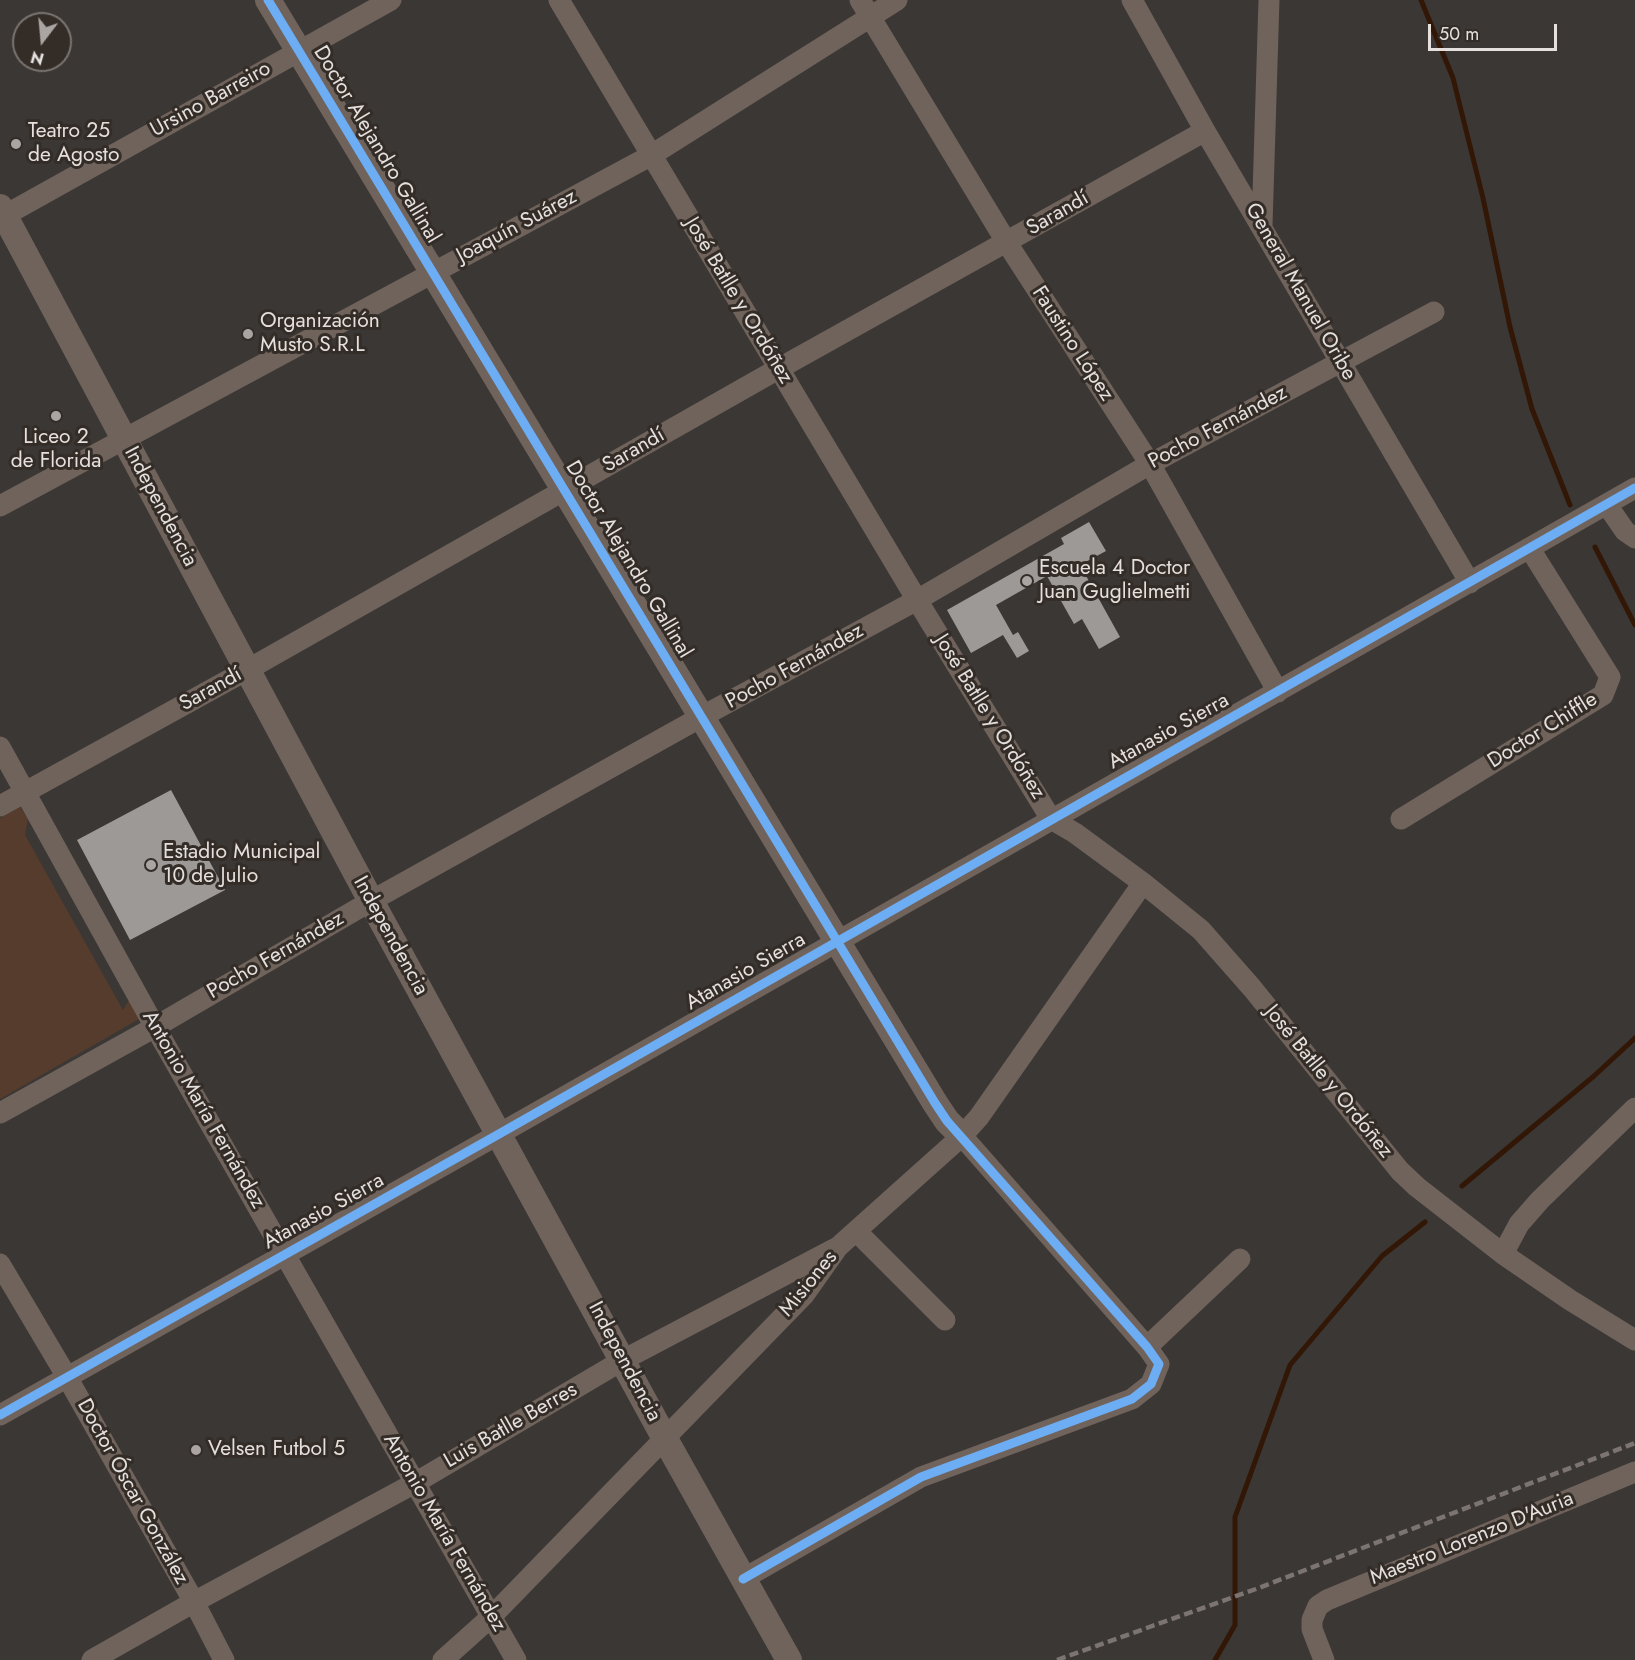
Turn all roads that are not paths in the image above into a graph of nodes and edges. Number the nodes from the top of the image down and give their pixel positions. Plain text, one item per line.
1 (268, 0) edge
2 (391, 0) edge
3 (559, 0) edge
4 (897, 0) edge
5 (1132, 0) edge
6 (1269, 0) edge
7 (865, 9) edge
8 (299, 51) junction
9 (1205, 131) junction
10 (650, 156) junction
11 (2, 213) edge
12 (1262, 227) junction
13 (1007, 243) junction
14 (432, 273) junction
15 (1434, 312) dead end
16 (1341, 362) junction
17 (778, 369) junction
18 (124, 439) junction
19 (1150, 464) junction
20 (1635, 488) edge
21 (565, 491) junction
22 (1607, 505) junction
23 (0, 506) edge
24 (1635, 538) edge
25 (1530, 549) junction
26 (1470, 583) junction
27 (917, 600) junction
28 (247, 670) junction
29 (1278, 692) junction
30 (703, 716) junction
31 (0, 747) edge
32 (25, 792) junction
33 (0, 806) edge
34 (1051, 819) junction
35 (1401, 819) dead end
36 (1143, 883) junction
37 (371, 901) junction
38 (838, 941) junction
39 (155, 1027) junction
40 (1635, 1108) edge
41 (0, 1113) edge
42 (499, 1134) junction
43 (962, 1136) junction
44 (856, 1231) junction
45 (838, 1247) junction
46 (286, 1254) junction
47 (1503, 1254) junction
48 (1240, 1259) dead end
49 (0, 1264) edge
50 (945, 1320) dead end
51 (1635, 1340) edge
52 (1147, 1347) junction
53 (624, 1360) junction
54 (67, 1377) junction
55 (0, 1415) edge
56 (664, 1437) junction
57 (1635, 1472) edge
58 (415, 1483) junction
59 (743, 1579) junction
60 (194, 1602) junction
61 (491, 1617) junction
62 (92, 1660) edge
63 (224, 1660) edge
64 (443, 1660) edge
65 (516, 1660) edge
66 (789, 1660) edge
67 (1324, 1660) edge

1 - 8 street, Doctor Alejandro Gallinal
2 - 8 street, Ursino Barreiro
3 - 10 street, José Batlle y Ordóñez
4 - 7 street, Joaquín Suárez
5 - 9 street, General Manuel Oribe
6 - 12 street
7 - 10 street, Joaquín Suárez
7 - 13 street, Faustino López
8 - 11 street, Ursino Barreiro
8 - 14 street, Doctor Alejandro Gallinal
9 - 12 street, General Manuel Oribe
9 - 13 street, Sarandí
10 - 14 street, Joaquín Suárez
10 - 17 street, José Batlle y Ordóñez
11 - 18 street, Independencia
12 - 16 street, General Manuel Oribe
13 - 17 street, Sarandí
13 - 19 street, Faustino López
14 - 18 street, Joaquín Suárez
14 - 21 street, Doctor Alejandro Gallinal
15 - 16 street, Pocho Fernández
16 - 19 street, Pocho Fernández
16 - 26 street, General Manuel Oribe
17 - 21 street, Sarandí
17 - 27 street, José Batlle y Ordóñez
18 - 23 street, Joaquín Suárez
18 - 28 street, Independencia
19 - 27 street, Pocho Fernández
19 - 29 street, Faustino López
20 - 22 street, Atanasio Sierra
21 - 28 street, Sarandí
21 - 30 street, Doctor Alejandro Gallinal
22 - 24 street
22 - 25 street, Atanasio Sierra
25 - 26 street, Atanasio Sierra
25 - 35 street, Doctor Chiffle
26 - 29 street, Atanasio Sierra
27 - 30 street, Pocho Fernández
27 - 34 street, José Batlle y Ordóñez
28 - 32 street, Sarandí
28 - 37 street, Independencia
29 - 34 street, Atanasio Sierra
30 - 37 street, Pocho Fernández
30 - 38 street, Doctor Alejandro Gallinal
31 - 32 street, Antonio María Fernández
32 - 33 street, Sarandí
32 - 39 street, Antonio María Fernández
34 - 36 street, José Batlle y Ordóñez
34 - 38 street, Atanasio Sierra
36 - 43 street, Misiones
36 - 47 street, José Batlle y Ordóñez
37 - 39 street, Pocho Fernández
37 - 42 street, Independencia
38 - 42 street, Atanasio Sierra
38 - 43 street, Doctor Alejandro Gallinal
39 - 41 street, Pocho Fernández
39 - 46 street, Antonio María Fernández
40 - 47 street
42 - 46 street, Atanasio Sierra
42 - 53 street, Independencia
43 - 44 street, Misiones
43 - 52 street
44 - 45 street, Misiones
44 - 50 street
45 - 53 street, Luis Batlle Berres
45 - 56 street, Misiones
46 - 54 street, Atanasio Sierra
46 - 58 street, Antonio María Fernández
47 - 51 street, José Batlle y Ordóñez
48 - 52 street
49 - 54 street, Doctor Óscar González
52 - 59 street
53 - 56 street, Independencia
53 - 58 street, Luis Batlle Berres
54 - 55 street, Atanasio Sierra
54 - 60 street, Doctor Óscar González
56 - 59 street, Independencia
56 - 61 street, Misiones
57 - 67 street, Maestro Lorenzo D'Auria
58 - 60 street, Luis Batlle Berres
58 - 61 street, Antonio María Fernández
59 - 66 street, Independencia
60 - 62 street, Luis Batlle Berres
60 - 63 street, Doctor Óscar González
61 - 64 street, Misiones
61 - 65 street, Antonio María Fernández

